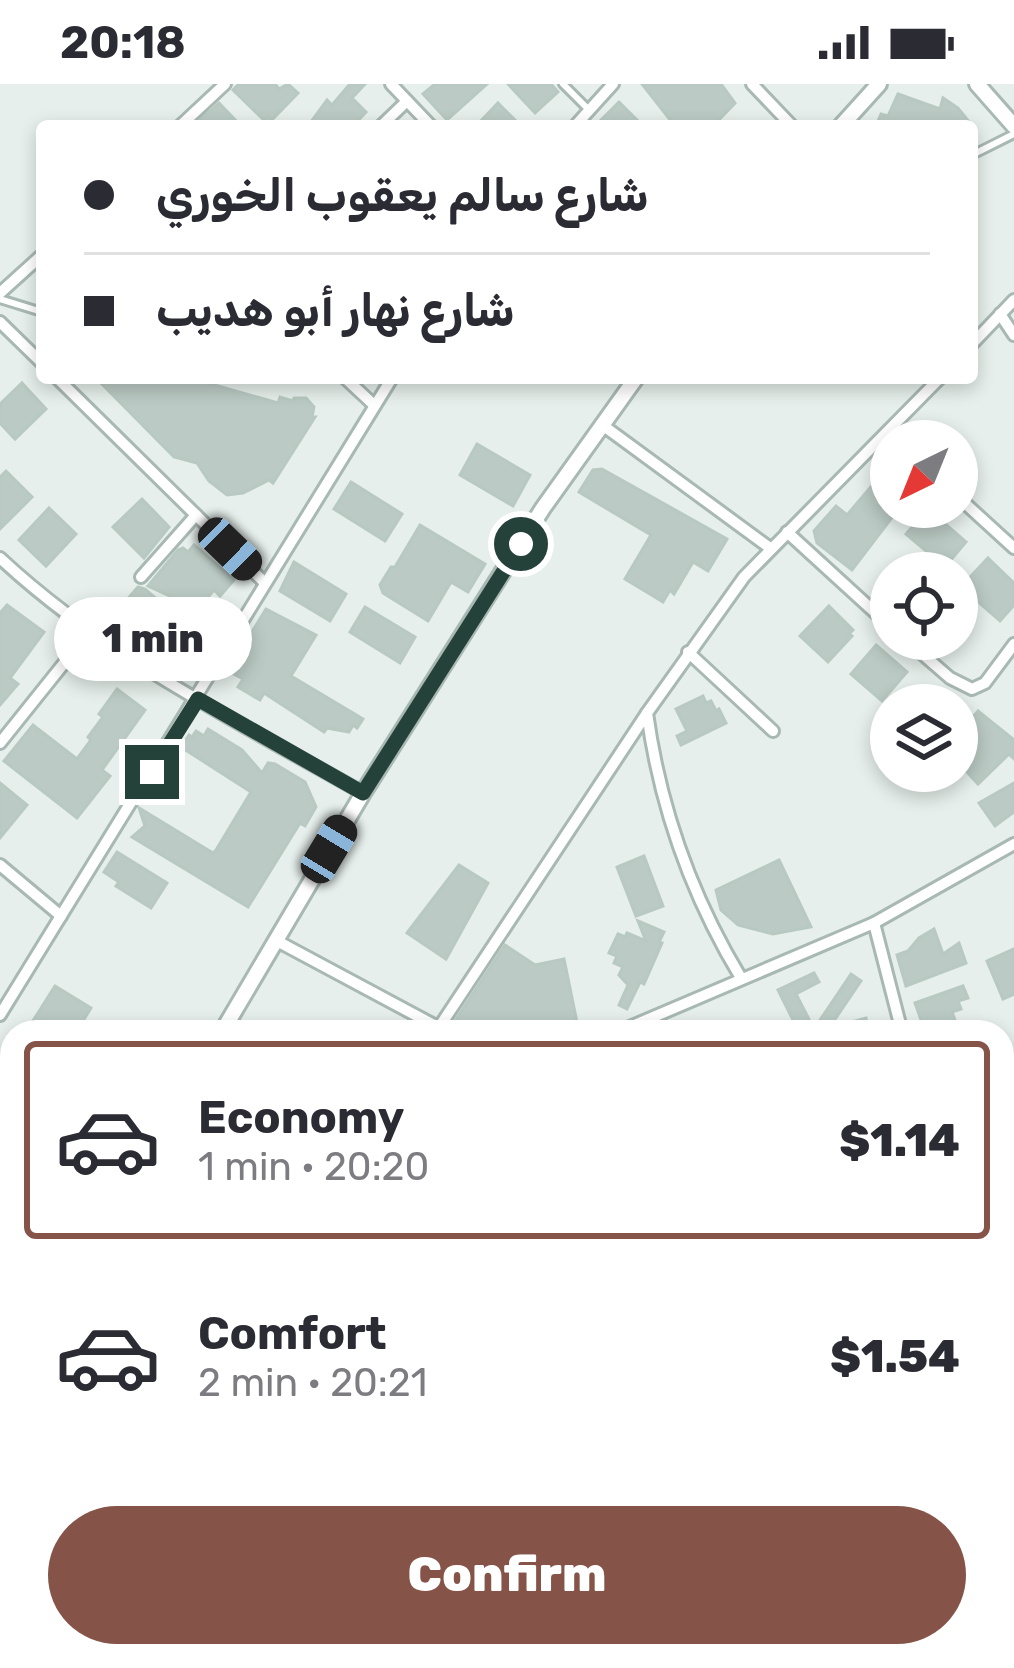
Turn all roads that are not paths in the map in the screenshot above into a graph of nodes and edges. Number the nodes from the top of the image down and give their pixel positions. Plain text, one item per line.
1 (225, 84) edge
2 (391, 84) edge
3 (563, 84) edge
4 (613, 84) edge
5 (752, 84) edge
6 (891, 84) edge
7 (976, 84) edge
8 (876, 89) edge
9 (407, 101) junction
10 (589, 110) junction
11 (186, 120) edge
12 (387, 120) edge
13 (424, 120) edge
14 (580, 120) edge
15 (786, 120) edge
16 (847, 120) edge
17 (1014, 130) edge
18 (978, 151) edge
19 (36, 261) edge
20 (0, 296) edge
21 (1014, 300) edge
22 (36, 310) edge
23 (1000, 314) junction
24 (0, 322) edge
25 (1014, 335) edge
26 (978, 338) edge
27 (36, 357) edge
28 (63, 384) edge
29 (351, 384) edge
30 (388, 384) edge
31 (631, 384) edge
32 (935, 384) edge
33 (374, 405) junction
34 (907, 420) edge
35 (601, 424) junction
36 (870, 458) edge
37 (196, 515) junction
38 (978, 515) edge
39 (787, 532) junction
40 (770, 548) junction
41 (1014, 548) edge
42 (0, 558) edge
43 (141, 577) dead end
44 (264, 582) junction
45 (870, 608) edge
46 (89, 632) junction
47 (1014, 644) edge
48 (688, 652) junction
49 (928, 660) edge
50 (198, 699) junction
51 (647, 712) junction
52 (773, 731) dead end
53 (0, 743) edge
54 (363, 793) junction
55 (1014, 844) edge
56 (0, 865) edge
57 (62, 916) junction
58 (874, 923) junction
59 (277, 941) junction
60 (741, 978) junction
61 (0, 1016) edge
62 (229, 1020) edge
63 (420, 1020) edge
64 (447, 1020) edge
65 (645, 1020) edge
66 (899, 1020) edge

1 - 11 street
2 - 9 street
3 - 10 lane
4 - 10 street
5 - 15 street
6 - 8 street
7 - 17 street
8 - 16 street
9 - 12 street
9 - 13 street
10 - 14 street
17 - 18 lane
19 - 20 street
20 - 22 lane
21 - 23 street
23 - 25 street
23 - 26 street
24 - 27 street
28 - 37 street
29 - 33 street
30 - 33 street
31 - 35 street
32 - 34 street
33 - 44 street
35 - 40 street
35 - 54 street
36 - 39 street
37 - 43 street
37 - 44 street
38 - 41 street
39 - 40 street
39 - 45 street
40 - 48 street
42 - 46 street
44 - 50 street
46 - 50 street
46 - 53 street
47 - 49 street
48 - 51 street
48 - 52 street
50 - 54 street
50 - 57 street
51 - 60 street
51 - 64 street
54 - 59 street
55 - 58 street
56 - 57 street
57 - 61 street
58 - 60 street
58 - 66 street
59 - 62 street
59 - 63 street
60 - 65 street

